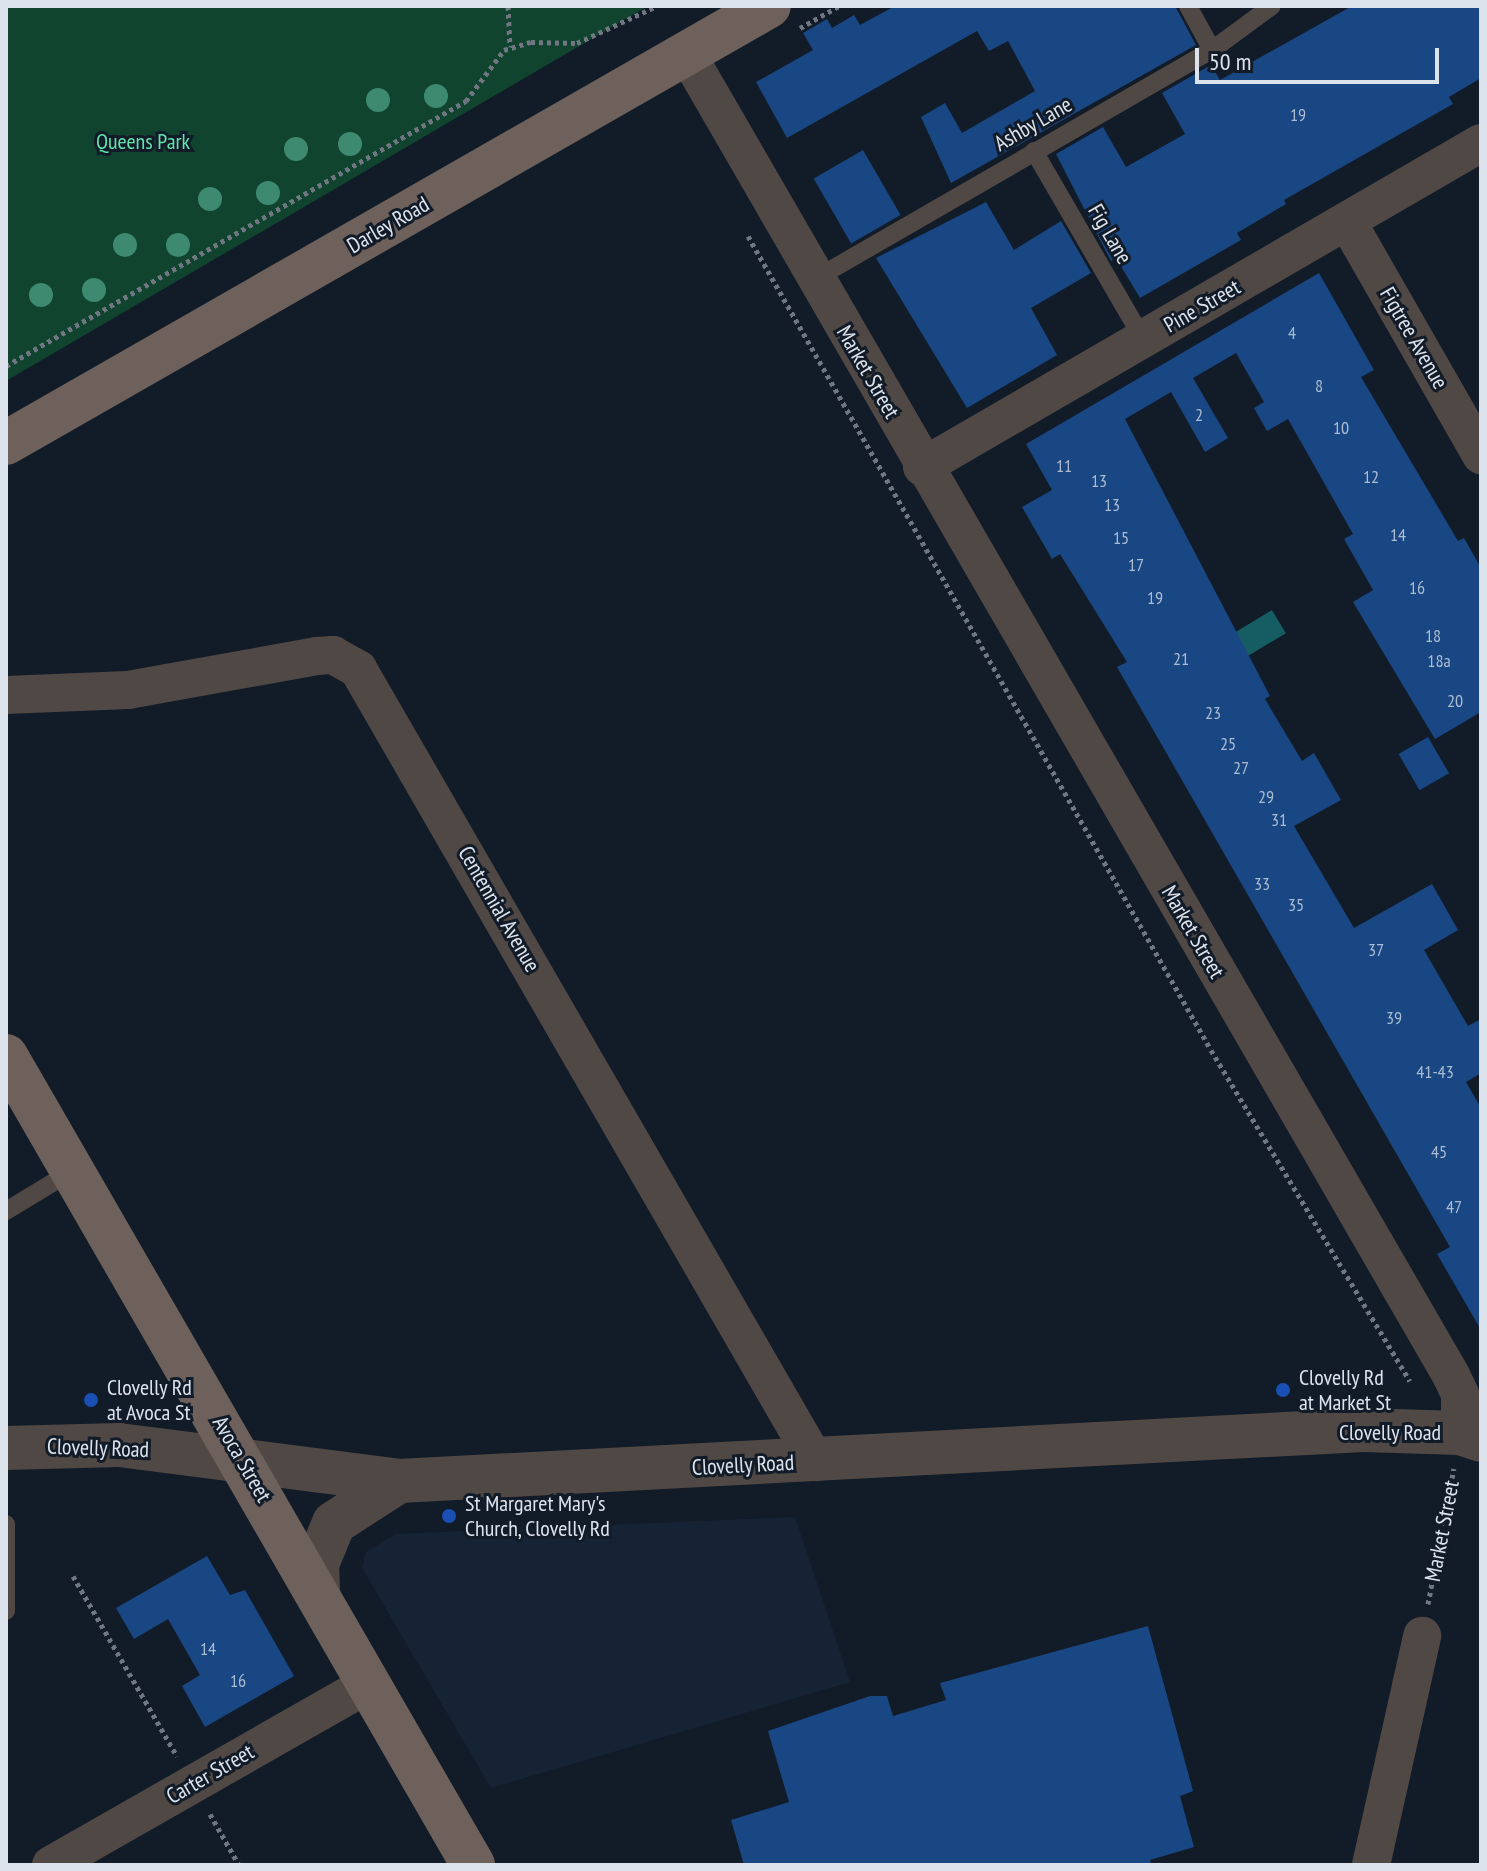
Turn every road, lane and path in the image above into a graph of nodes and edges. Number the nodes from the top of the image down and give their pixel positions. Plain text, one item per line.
1 (508, 6) edge
2 (657, 6) edge
3 (769, 6) edge
4 (1188, 6) edge
5 (1272, 6) edge
6 (510, 47) junction
7 (1212, 50) junction
8 (687, 54) junction
9 (1481, 143) edge
10 (1034, 151) junction
11 (1347, 221) junction
12 (745, 230) dead end
13 (815, 279) junction
14 (1144, 341) junction
15 (6, 366) edge
16 (6, 443) edge
17 (1481, 455) edge
18 (922, 467) junction
19 (6, 695) edge
20 (6, 1056) edge
21 (74, 1170) junction
22 (6, 1211) edge
23 (1410, 1381) dead end
24 (1471, 1436) edge
25 (6, 1448) edge
26 (816, 1462) junction
27 (244, 1463) junction
28 (399, 1481) junction
29 (6, 1524) edge
30 (73, 1576) dead end
31 (318, 1590) junction
32 (6, 1611) edge
33 (1422, 1636) joint
34 (370, 1683) junction
35 (193, 1783) junction
36 (51, 1865) edge
37 (239, 1865) edge
38 (473, 1865) edge
39 (1371, 1865) edge

1 - 6 path
2 - 6 path
3 - 8 main road, Darley Road
4 - 7 lane
5 - 7 lane, Ashby Lane
6 - 15 path
7 - 10 lane, Ashby Lane
8 - 13 street, Market Street
8 - 16 main road, Darley Road
9 - 11 street, Pine Street
10 - 13 lane, Ashby Lane
10 - 14 lane, Fig Lane
11 - 14 street, Pine Street
11 - 17 street, Figtree Avenue
12 - 23 path, Market Street
13 - 18 street, Market Street
14 - 18 street, Pine Street
18 - 24 street, Market Street
19 - 26 street, Centennial Avenue
20 - 21 main road, Avoca Street
21 - 22 lane
21 - 27 main road, Avoca Street
24 - 26 street, Clovelly Road
24 - 33 path, Market Street
25 - 27 street, Clovelly Road
26 - 28 street, Clovelly Road
27 - 28 street, Clovelly Road
27 - 31 main road, Avoca Street
28 - 31 street
29 - 32 lane
30 - 35 path
31 - 34 main road, Avoca Street
33 - 39 street
34 - 35 street, Carter Street
34 - 38 main road, Avoca Street
35 - 36 street, Carter Street
35 - 37 path

